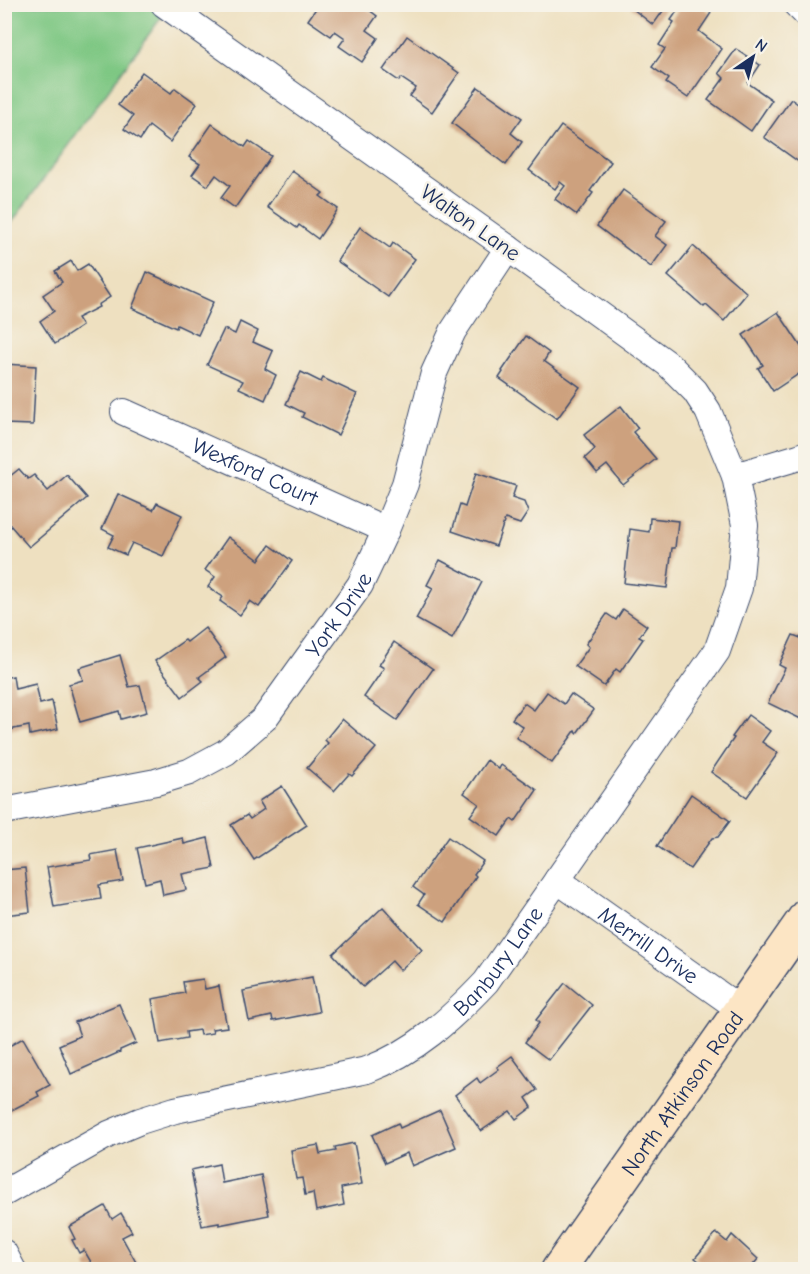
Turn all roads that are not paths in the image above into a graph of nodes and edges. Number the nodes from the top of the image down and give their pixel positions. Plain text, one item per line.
1 (164, 4) edge
2 (796, 4) edge
3 (806, 14) edge
4 (508, 248) junction
5 (124, 412) dead end
6 (806, 454) edge
7 (735, 476) junction
8 (386, 530) junction
9 (4, 811) edge
10 (557, 880) junction
11 (806, 916) edge
12 (740, 1009) junction
13 (4, 1193) edge
14 (4, 1253) edge
15 (565, 1267) edge
16 (13, 1269) edge

1 - 4 street, Walton Lane
2 - 3 street
4 - 7 street, Walton Lane
4 - 8 street, York Drive
5 - 8 street, Wexford Court
6 - 7 street
7 - 10 street, Banbury Lane
8 - 9 street, York Drive
10 - 12 street, Merrill Drive
10 - 13 street, Banbury Lane
11 - 12 main road, North Atkinson Road
12 - 15 main road, North Atkinson Road
14 - 16 street

